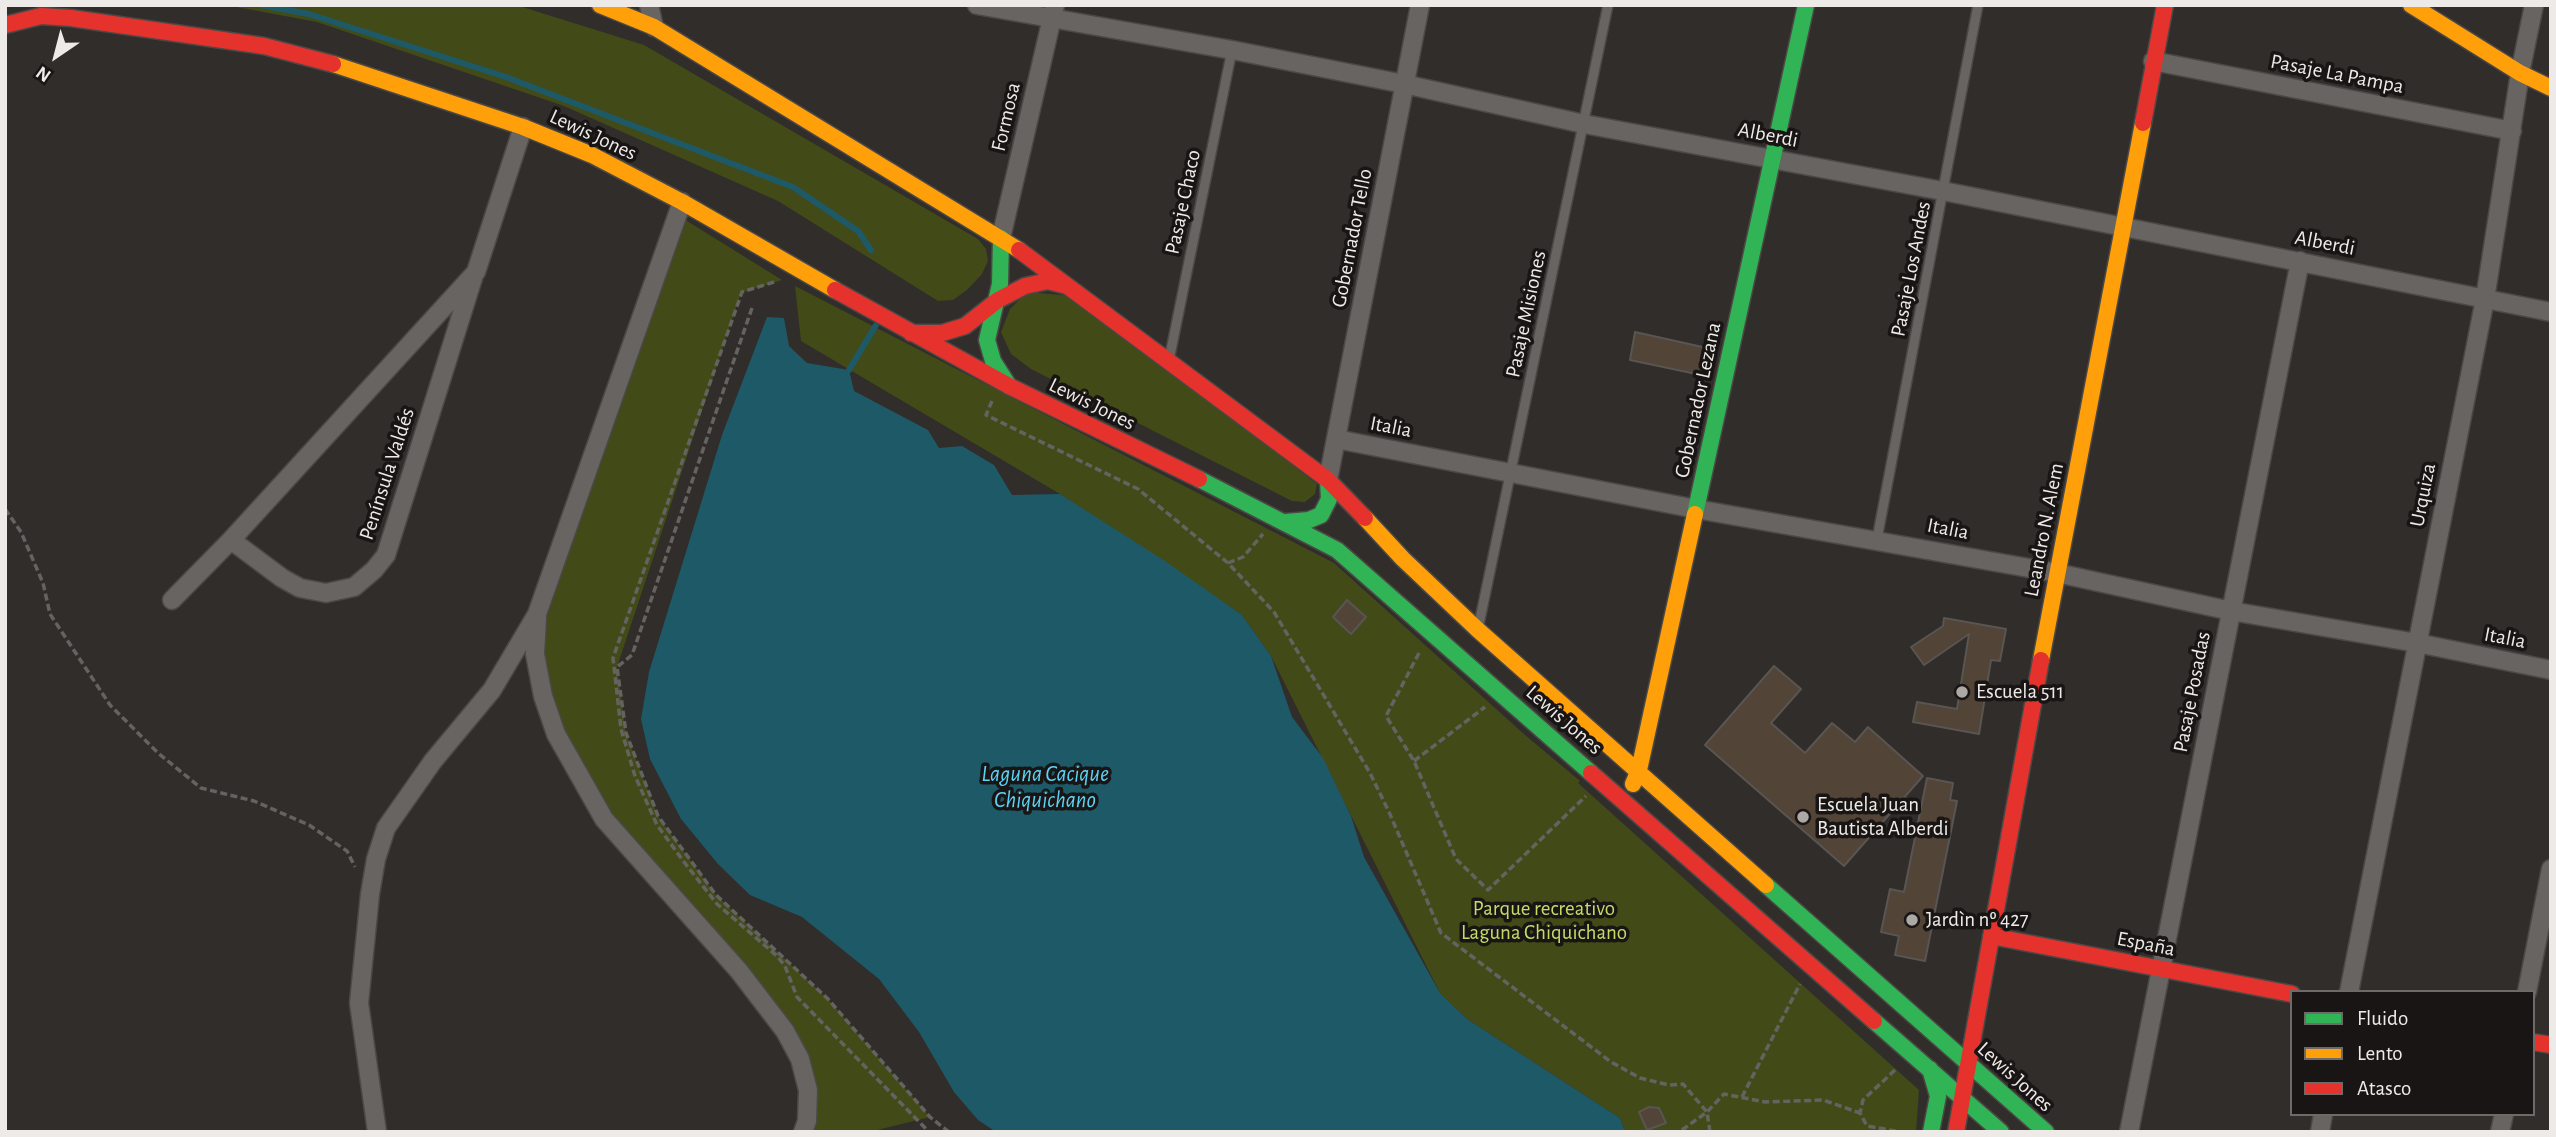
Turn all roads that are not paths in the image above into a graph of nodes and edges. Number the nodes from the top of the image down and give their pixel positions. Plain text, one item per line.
1 (600, 5) edge
2 (649, 5) edge
3 (977, 5) edge
4 (1420, 5) edge
5 (1608, 5) edge
6 (1806, 5) edge
7 (1978, 5) edge
8 (2165, 5) edge
9 (2411, 5) edge
10 (2534, 5) edge
11 (1053, 12) edge
12 (5, 26) edge
13 (654, 27) junction
14 (1232, 50) junction
15 (2153, 61) junction
16 (2520, 73) junction
17 (1404, 84) junction
18 (2551, 88) edge
19 (1584, 124) junction
20 (523, 127) junction
21 (2512, 131) junction
22 (1772, 158) junction
23 (1943, 191) junction
24 (682, 202) junction
25 (2122, 227) junction
26 (1001, 238) junction
27 (2300, 261) junction
28 (475, 272) junction
29 (1072, 288) junction
30 (2485, 299) junction
31 (998, 300) junction
32 (2551, 312) edge
33 (911, 334) junction
34 (1169, 360) junction
35 (1003, 389) junction
36 (1336, 439) junction
37 (1511, 474) junction
38 (1328, 480) junction
39 (1696, 509) junction
40 (1286, 522) junction
41 (1877, 539) junction
42 (231, 540) junction
43 (2057, 573) junction
44 (172, 600) dead end
45 (2231, 611) junction
46 (537, 614) junction
47 (1478, 630) junction
48 (2417, 643) junction
49 (2551, 670) edge
50 (1639, 770) junction
51 (1626, 802) junction
52 (2551, 869) edge
53 (1992, 936) junction
54 (2161, 968) junction
55 (2349, 990) edge
56 (2527, 990) edge
57 (2290, 994) edge
58 (1968, 1063) junction
59 (1930, 1069) junction
60 (1962, 1099) junction
61 (377, 1132) edge
62 (803, 1132) edge
63 (1931, 1132) edge
64 (1956, 1132) edge
65 (2001, 1132) edge
66 (2046, 1132) edge
67 (2129, 1132) edge

1 - 13 street, Lewis Jones
2 - 13 street
3 - 11 street, Alberdi
4 - 17 street, Gobernador Tello
5 - 19 lane, Pasaje Misiones
6 - 22 street, Gobernador Lezana
7 - 23 lane, Pasaje Los Andes
8 - 15 street, Leandro N. Alem
9 - 16 street
10 - 16 street, Urquiza
11 - 14 street, Alberdi
11 - 26 street, Formosa
12 - 20 street, Lewis Jones
13 - 26 street, Lewis Jones
14 - 17 street, Alberdi
14 - 34 lane, Pasaje Chaco
15 - 21 street, Pasaje La Pampa
15 - 25 street, Leandro N. Alem
16 - 18 street
16 - 21 street, Urquiza
17 - 19 street, Alberdi
17 - 36 street, Gobernador Tello
19 - 22 street, Alberdi
19 - 37 lane, Pasaje Misiones
20 - 24 street, Lewis Jones
20 - 28 street, Península Valdés
21 - 30 street, Urquiza
22 - 23 street, Alberdi
22 - 39 street, Gobernador Lezana
23 - 25 street, Alberdi
23 - 41 lane, Pasaje Los Andes
24 - 33 street, Lewis Jones
24 - 46 street
25 - 27 street, Alberdi
25 - 43 street, Leandro N. Alem
26 - 29 street, Lewis Jones
26 - 31 street
27 - 30 street, Alberdi
27 - 45 street, Pasaje Posadas
28 - 42 street, Península Valdés
28 - 42 street, Península Valdés
29 - 31 street
29 - 34 street, Lewis Jones
30 - 32 street, Alberdi
30 - 48 street, Urquiza
31 - 33 street
31 - 35 street
33 - 35 street, Lewis Jones
34 - 38 street, Lewis Jones
35 - 40 street, Lewis Jones
36 - 37 street, Italia
36 - 38 street, Gobernador Tello
37 - 39 street, Italia
37 - 47 lane, Pasaje Misiones
38 - 40 street
38 - 47 street, Lewis Jones
39 - 41 street, Italia
39 - 50 street, Gobernador Lezana
40 - 51 street, Lewis Jones
41 - 43 street, Italia
42 - 44 street, Península Valdés
43 - 45 street, Italia
43 - 53 street, Leandro N. Alem
45 - 48 street, Italia
45 - 54 street, Pasaje Posadas
46 - 61 street
46 - 62 street
47 - 50 street, Lewis Jones
48 - 49 street, Italia
48 - 55 street, Urquiza
50 - 51 street, Gobernador Lezana
50 - 58 street, Lewis Jones
51 - 59 street, Lewis Jones
52 - 56 street
53 - 54 street, España
53 - 58 street, Leandro N. Alem
54 - 57 street, España
54 - 67 street, Pasaje Posadas
58 - 60 street, Leandro N. Alem
58 - 66 street, Lewis Jones
59 - 60 street, Lewis Jones
59 - 63 street
60 - 64 street, Leandro N. Alem
60 - 65 street, Lewis Jones

